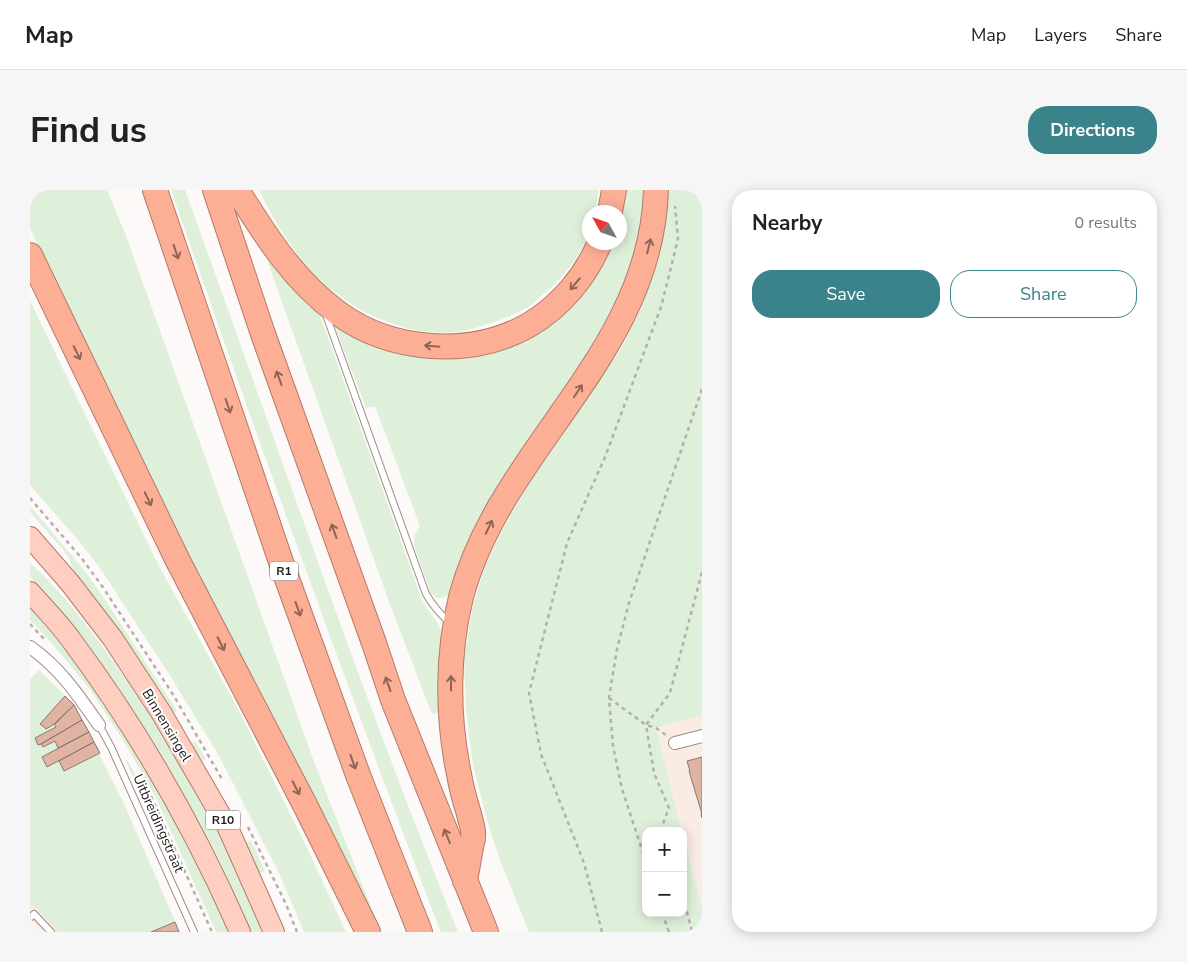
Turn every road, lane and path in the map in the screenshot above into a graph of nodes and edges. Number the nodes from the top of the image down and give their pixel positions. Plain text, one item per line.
1 (215, 190) edge
2 (237, 190) edge
3 (614, 190) edge
4 (155, 195) edge
5 (665, 195) edge
6 (611, 205) edge
7 (597, 250) edge
8 (30, 255) edge
9 (30, 268) edge
10 (322, 300) junction
11 (56, 309) junction
12 (702, 389) edge
13 (30, 537) edge
14 (702, 572) edge
15 (30, 592) edge
16 (455, 626) junction
17 (30, 648) edge
18 (609, 698) junction
19 (99, 724) joint
20 (646, 725) junction
21 (702, 736) edge
22 (675, 743) joint
23 (662, 827) edge
24 (642, 850) edge
25 (465, 881) junction
26 (687, 912) edge
27 (663, 917) edge
28 (30, 918) edge
29 (51, 932) edge
30 (194, 932) edge
31 (240, 932) edge
32 (274, 932) edge
33 (368, 932) edge
34 (420, 932) edge
35 (486, 932) edge
36 (602, 932) edge
37 (668, 932) edge
38 (692, 932) edge

25 -> 1 highway
2 - 10 highway
3 - 6 highway
4 -> 34 highway, R1
16 -> 5 highway
5 - 36 path
7 -> 10 highway
8 - 11 highway
9 - 11 highway
10 - 16 lane
11 -> 33 highway
12 - 18 path
13 - 32 main road, Binnensingel / R10
14 - 20 path
15 - 31 main road, R10
25 -> 16 highway
17 - 19 street
18 - 20 path
18 - 24 path
19 - 30 lane, Uitbreidingstraat
20 - 22 path
20 - 23 path
21 - 22 street
25 - 35 highway
26 - 38 path
27 - 37 path
28 - 29 lane

